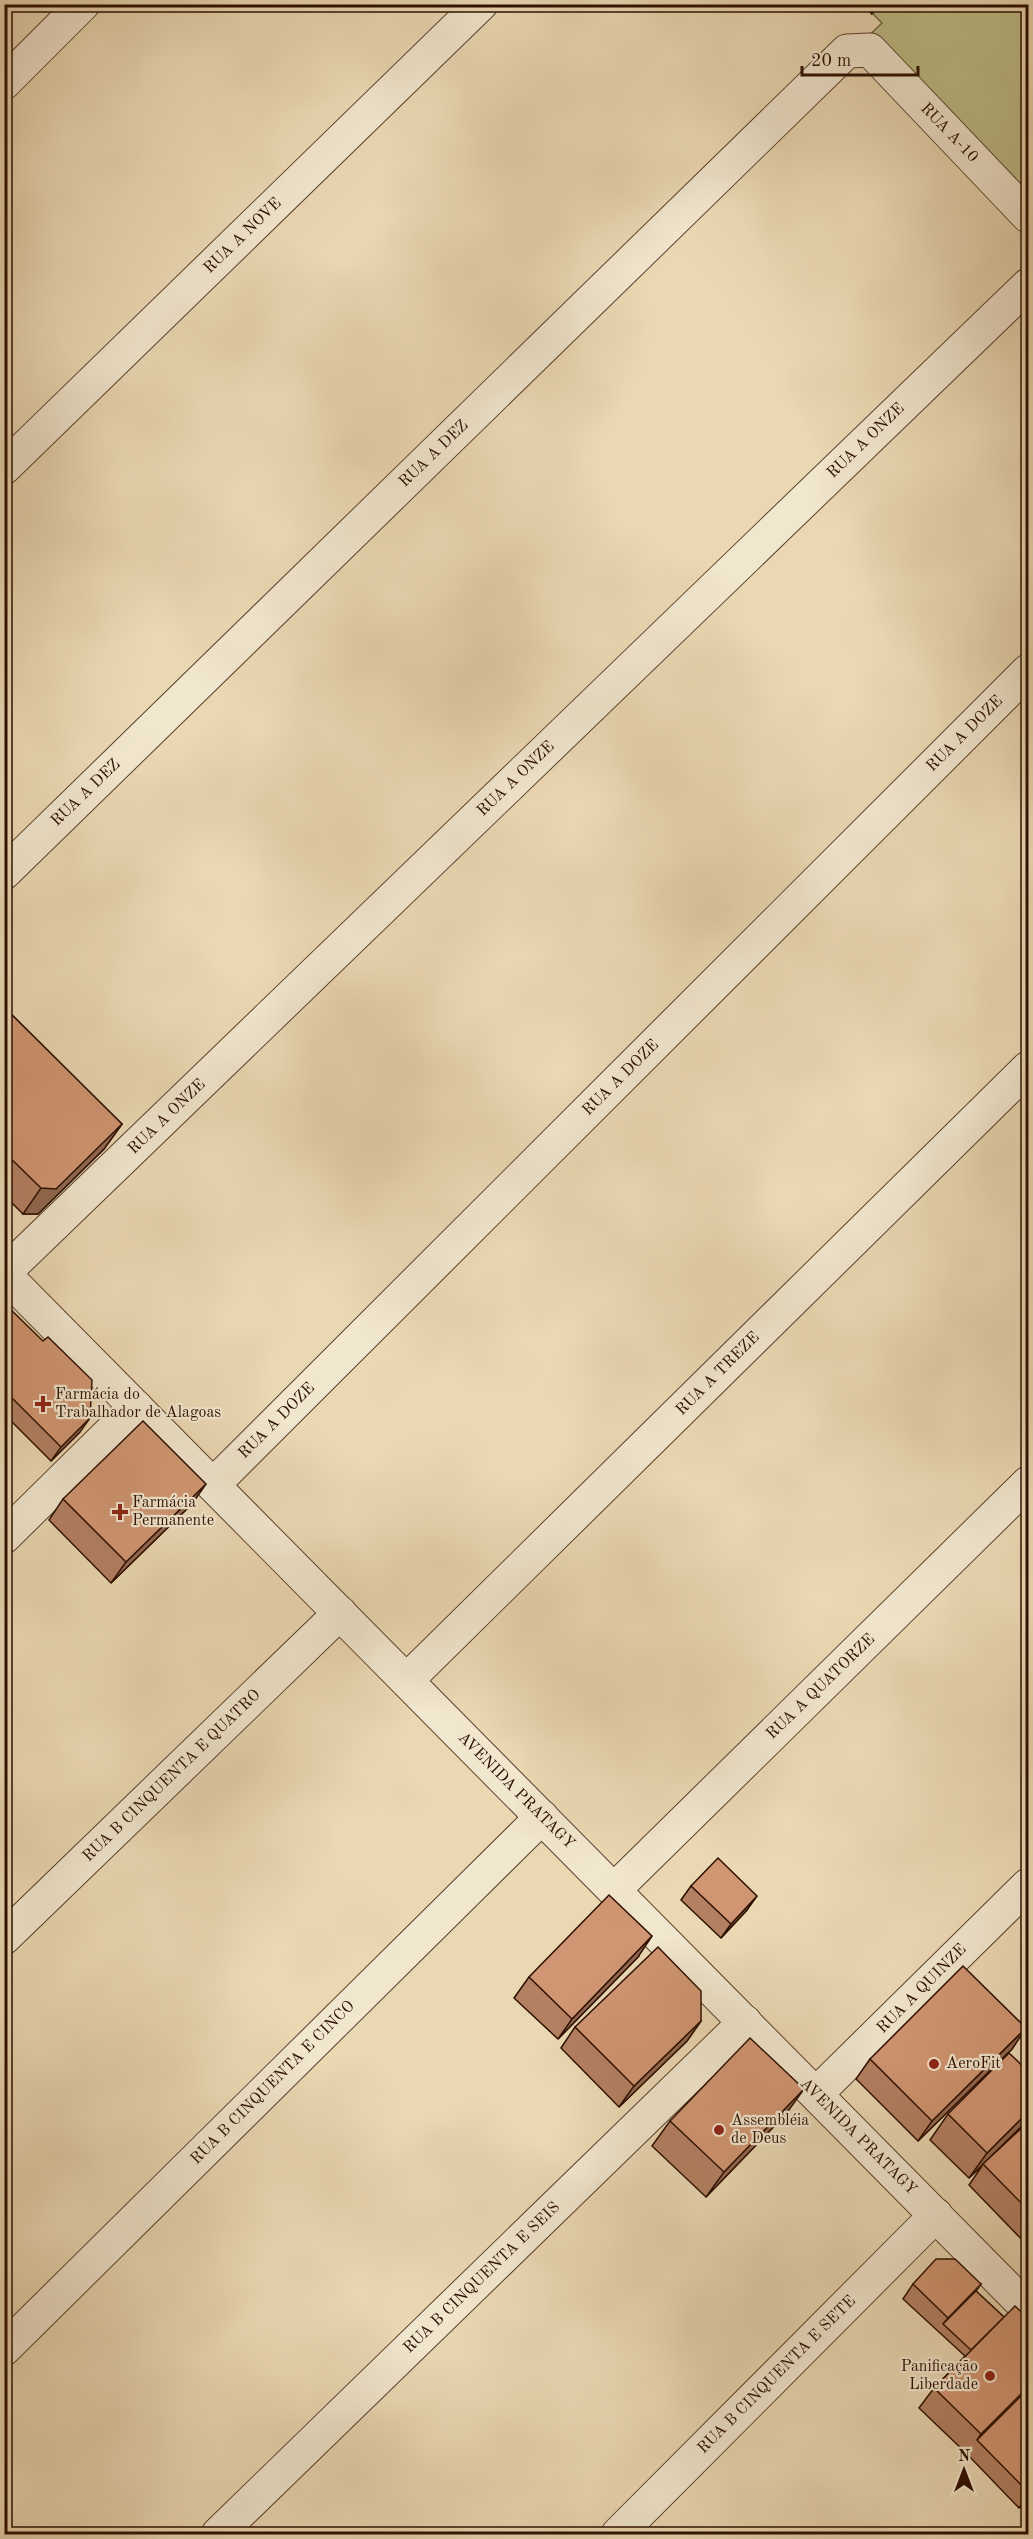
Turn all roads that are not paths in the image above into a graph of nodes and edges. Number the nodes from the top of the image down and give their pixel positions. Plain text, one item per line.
1 (83, 4) edge
2 (481, 4) edge
3 (870, 50) joint
4 (4, 83) edge
5 (1029, 216) edge
6 (1029, 285) edge
7 (4, 468) edge
8 (1029, 671) edge
9 (4, 873) edge
10 (1029, 1068) edge
11 (4, 1274) edge
12 (136, 1407) junction
13 (1029, 1484) edge
14 (213, 1485) junction
15 (4, 1537) edge
16 (340, 1613) junction
17 (407, 1680) junction
18 (542, 1817) junction
19 (1029, 1885) edge
20 (614, 1890) junction
21 (4, 1938) edge
22 (745, 2022) junction
23 (816, 2094) junction
24 (936, 2215) junction
25 (1024, 2294) edge
26 (4, 2349) edge
27 (218, 2535) edge
28 (618, 2535) edge

1 - 4 street
2 - 7 street, RUA A NOVE
3 - 5 street, RUA A-10
3 - 9 street, RUA A DEZ
6 - 11 street, RUA A ONZE
8 - 14 street, RUA A DOZE
10 - 17 street, RUA A TREZE
11 - 12 street, AVENIDA PRATAGY
12 - 14 street, AVENIDA PRATAGY
12 - 15 street
13 - 20 street, RUA A QUATORZE
14 - 16 street, AVENIDA PRATAGY
16 - 17 street, AVENIDA PRATAGY
16 - 21 street, RUA B CINQUENTA E QUATRO
17 - 18 street, AVENIDA PRATAGY
18 - 20 street, AVENIDA PRATAGY
18 - 26 street, RUA B CINQUENTA E CINCO
19 - 23 street, RUA A QUINZE
20 - 22 street, AVENIDA PRATAGY
22 - 23 street, AVENIDA PRATAGY
22 - 27 street, RUA B CINQUENTA E SEIS
23 - 24 street, AVENIDA PRATAGY
24 - 25 street, AVENIDA PRATAGY
24 - 28 street, RUA B CINQUENTA E SETE

